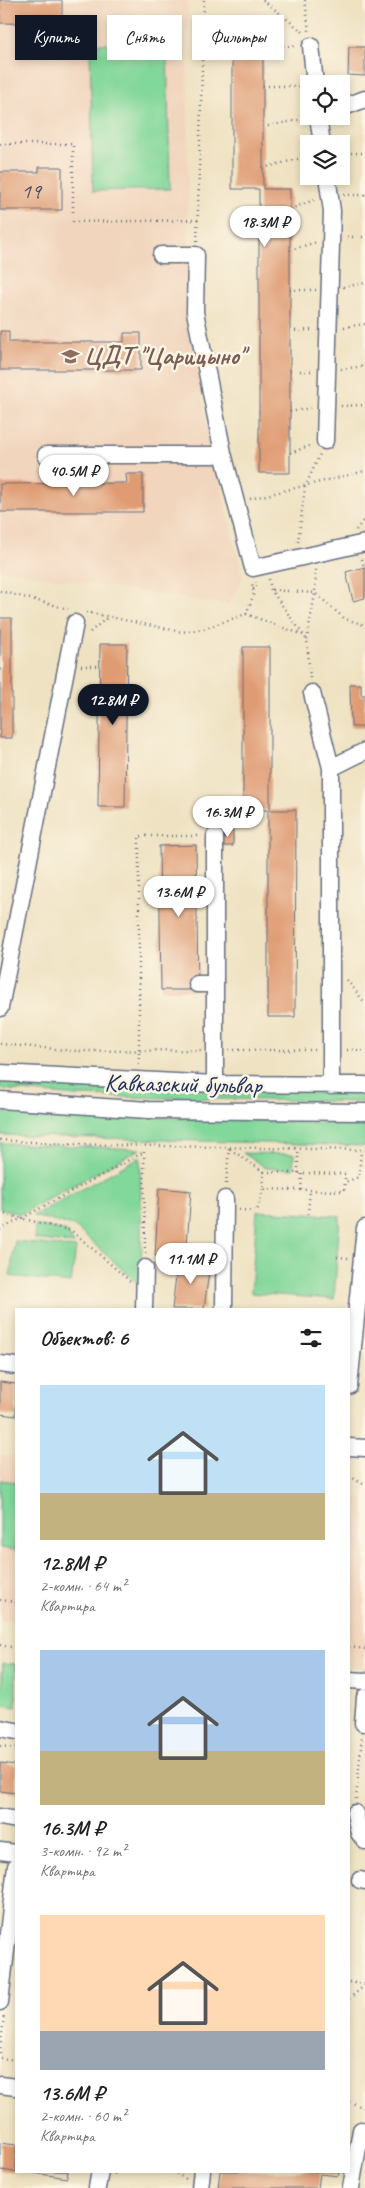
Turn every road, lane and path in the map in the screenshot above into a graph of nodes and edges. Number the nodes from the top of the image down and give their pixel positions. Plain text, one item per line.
1 (204, 0) edge
2 (264, 0) edge
3 (305, 0) edge
4 (284, 45) edge
5 (311, 46) joint
6 (314, 75) edge
7 (263, 86) dead end
8 (300, 86) edge
9 (365, 99) edge
10 (350, 105) edge
11 (300, 120) edge
12 (262, 127) dead end
13 (0, 144) edge
14 (350, 153) edge
15 (365, 153) edge
16 (300, 158) edge
17 (262, 168) dead end
18 (328, 185) edge
19 (329, 195) junction
20 (365, 195) edge
21 (290, 209) dead end
22 (198, 220) junction
23 (331, 238) junction
24 (290, 250) dead end
25 (196, 255) junction
26 (161, 256) dead end
27 (365, 283) edge
28 (290, 290) dead end
29 (329, 290) junction
30 (365, 324) edge
31 (328, 330) junction
32 (290, 331) dead end
33 (365, 366) edge
34 (327, 370) junction
35 (290, 371) dead end
36 (326, 406) junction
37 (365, 406) edge
38 (290, 412) dead end
39 (325, 441) junction
40 (223, 452) junction
41 (290, 452) dead end
42 (46, 455) dead end
43 (365, 471) edge
44 (305, 487) junction
45 (236, 502) junction
46 (365, 543) edge
47 (308, 557) junction
48 (250, 579) dead end
49 (0, 591) edge
50 (316, 593) junction
51 (246, 614) junction
52 (78, 615) junction
53 (108, 617) junction
54 (365, 625) edge
55 (304, 635) junction
56 (83, 638) dead end
57 (307, 640) junction
58 (312, 693) joint
59 (365, 751) edge
60 (331, 768) junction
61 (215, 836) joint
62 (331, 969) junction
63 (197, 984) dead end
64 (215, 984) junction
65 (365, 1002) edge
66 (0, 1008) edge
67 (0, 1044) edge
68 (139, 1050) junction
69 (215, 1050) junction
70 (332, 1050) junction
71 (365, 1050) edge
72 (0, 1073) edge
73 (139, 1080) junction
74 (215, 1084) junction
75 (365, 1085) edge
76 (331, 1086) junction
77 (0, 1100) edge
78 (365, 1112) edge
79 (0, 1140) edge
80 (144, 1146) junction
81 (229, 1148) junction
82 (298, 1149) junction
83 (363, 1150) edge
84 (144, 1152) junction
85 (264, 1172) junction
86 (298, 1173) junction
87 (302, 1173) junction
88 (345, 1182) junction
89 (263, 1189) junction
90 (301, 1190) junction
91 (310, 1190) junction
92 (232, 1204) junction
93 (0, 1213) edge
94 (308, 1214) dead end
95 (22, 1219) junction
96 (365, 1228) edge
97 (0, 1230) edge
98 (145, 1268) joint
99 (144, 1302) edge
100 (361, 1304) edge
101 (224, 1308) edge
102 (0, 1364) edge
103 (15, 1366) edge
104 (350, 1379) edge
105 (350, 1446) edge
106 (365, 1448) edge
107 (350, 1476) edge
108 (365, 1484) edge
109 (0, 1600) edge
110 (15, 1602) edge
111 (0, 1645) edge
112 (350, 1647) edge
113 (15, 1648) edge
114 (365, 1649) edge
115 (350, 1680) edge
116 (365, 1681) edge
117 (365, 1697) edge
118 (363, 1723) joint
119 (0, 1728) edge
120 (15, 1731) edge
121 (0, 1746) edge
122 (15, 1748) edge
123 (355, 1813) joint
124 (0, 1817) edge
125 (15, 1820) edge
126 (365, 1841) edge
127 (0, 1851) edge
128 (15, 1853) edge
129 (15, 1876) edge
130 (350, 1982) edge
131 (365, 1985) edge
132 (350, 1998) edge
133 (2, 2008) edge
134 (0, 2054) edge
135 (0, 2058) edge
136 (15, 2060) edge
137 (0, 2085) edge
138 (15, 2087) edge
139 (350, 2102) edge
140 (365, 2108) edge
141 (358, 2130) edge
142 (100, 2173) edge
143 (202, 2173) edge
144 (97, 2188) edge
145 (200, 2188) edge
146 (351, 2188) edge

1 - 22 path
2 - 3 path
4 - 5 path
5 - 6 street
7 - 8 path
9 - 10 street
11 - 12 path
13 - 22 path
14 - 15 path
16 - 17 path
18 - 19 street
19 - 20 path
19 - 21 path
19 - 23 street
22 - 25 path
23 - 24 path
23 - 29 street
25 - 26 street
25 - 40 street
27 - 29 path
28 - 29 path
29 - 31 street
30 - 31 path
31 - 32 path
31 - 34 street
33 - 34 path
34 - 35 path
34 - 36 street
36 - 37 path
36 - 38 path
36 - 39 street
39 - 41 path
39 - 44 path
40 - 42 street
40 - 45 street
43 - 44 path
44 - 45 path
44 - 47 path
45 - 47 street
46 - 47 street
47 - 50 path
48 - 51 path
49 - 52 path
50 - 54 path
50 - 55 path
50 - 57 path
51 - 53 path
51 - 55 path
52 - 53 path
52 - 66 street
53 - 56 path
55 - 57 path
57 - 58 path
58 - 60 street
59 - 60 street
60 - 62 street
61 - 64 street
61 - 68 path
62 - 65 path
62 - 70 street
63 - 64 street
64 - 69 street
67 - 68 path
68 - 69 path
68 - 73 path
69 - 70 path
69 - 74 street
70 - 71 path
70 - 76 street
72 - 73 street, Кавказский бульвар
73 - 74 street, Кавказский бульвар
74 - 76 street, Кавказский бульвар
75 - 76 street, Кавказский бульвар
77 - 78 street, Кавказский бульвар
79 - 80 path
80 - 81 path
80 - 84 path
81 - 82 path
81 - 85 path
81 - 92 path
82 - 83 path
82 - 86 path
83 - 88 path
84 - 95 path
84 - 98 path
85 - 86 path
85 - 89 path
86 - 87 path
87 - 88 path
87 - 90 path
88 - 91 path
89 - 90 path
89 - 92 path
90 - 91 path
91 - 94 path
92 - 101 street
93 - 95 path
95 - 97 path
95 - 99 path
96 - 100 street
98 - 99 street
100 - 104 street
102 - 103 street
105 - 106 street
107 - 108 path
109 - 110 path
111 - 113 path
112 - 114 path
115 - 116 street
117 - 118 street
118 - 123 path
119 - 120 street
121 - 122 path
123 - 126 street
124 - 125 street
127 - 128 street
129 - 133 street
130 - 131 path
131 - 132 path
133 - 134 path
135 - 136 path
137 - 138 street
139 - 140 path
141 - 146 street
142 - 144 street
143 - 145 street

